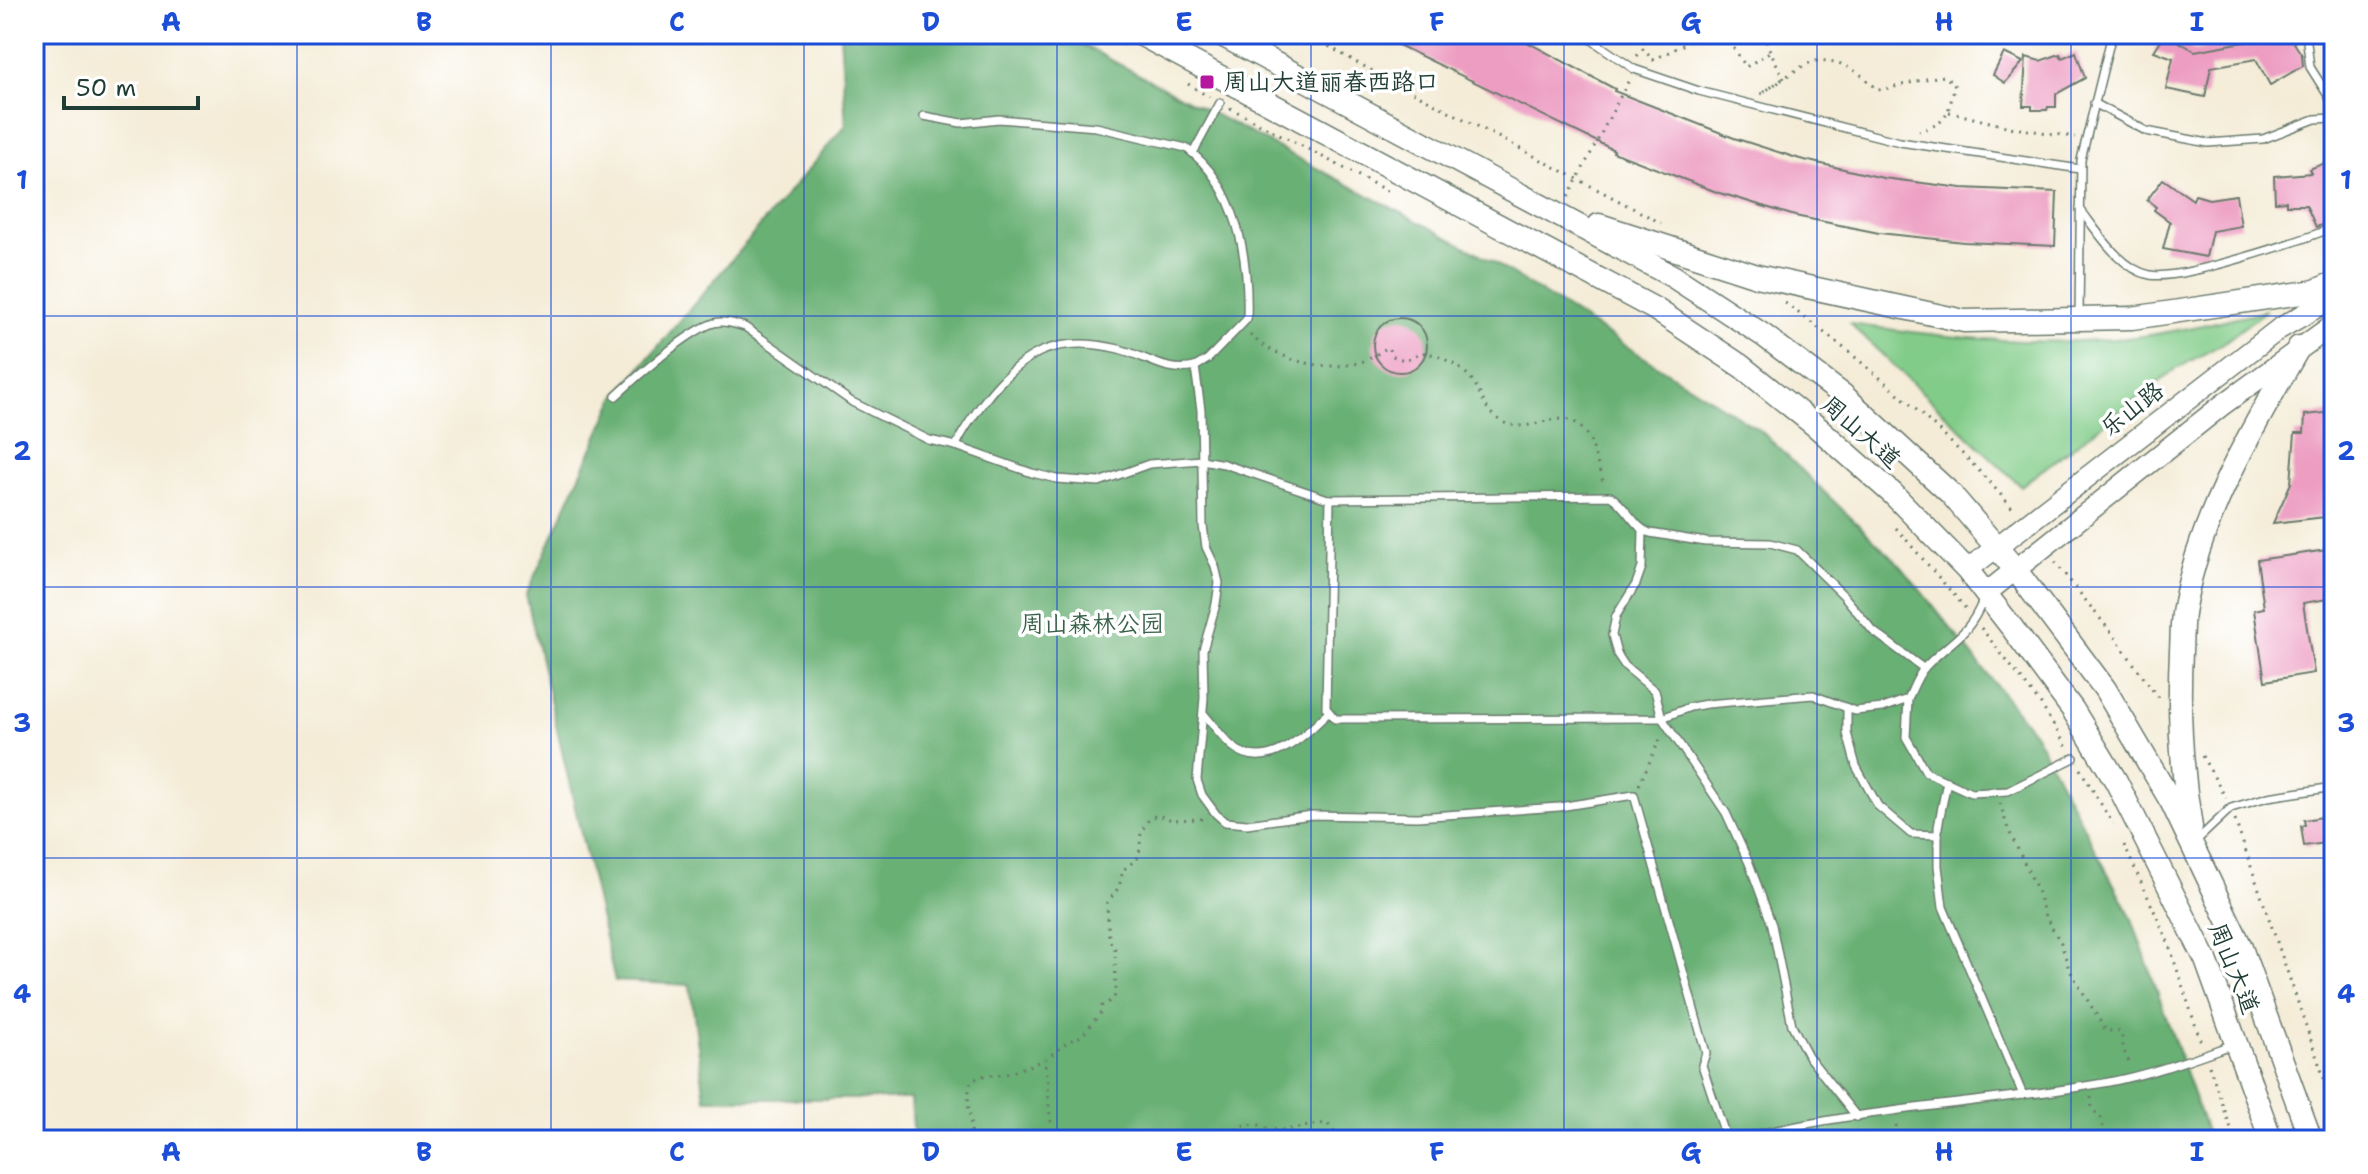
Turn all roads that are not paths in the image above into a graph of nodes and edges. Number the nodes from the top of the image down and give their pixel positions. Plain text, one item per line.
1 (1583, 34) edge
2 (2112, 34) edge
3 (2306, 34) edge
4 (1223, 35) edge
5 (1134, 42) edge
6 (1220, 103) road end
7 (2094, 103) junction
8 (2334, 105) edge
9 (924, 116) dead end
10 (2334, 118) edge
11 (1193, 153) junction
12 (2080, 169) junction
13 (2080, 209) junction
14 (1554, 211) junction
15 (2334, 227) edge
16 (2334, 283) edge
17 (2334, 297) edge
18 (2079, 319) junction
19 (2334, 324) edge
20 (2299, 347) junction
21 (1195, 367) junction
22 (616, 396) dead end
23 (956, 446) junction
24 (1202, 460) junction
25 (1330, 499) junction
26 (1643, 531) junction
27 (1997, 546) junction
28 (2015, 569) junction
29 (1967, 570) junction
30 (1985, 594) junction
31 (1923, 668) junction
32 (1908, 699) junction
33 (1847, 708) junction
34 (1329, 712) junction
35 (1203, 713) junction
36 (1662, 718) junction
37 (2074, 758) road end
38 (1947, 781) junction
39 (2334, 787) edge
40 (1938, 835) junction
41 (2193, 844) junction
42 (2236, 1043) junction
43 (2023, 1095) junction
44 (1857, 1117) junction
45 (1727, 1140) edge
46 (1736, 1140) edge
47 (2271, 1140) edge
48 (2311, 1140) edge

1 - 12 lane
2 - 7 lane
3 - 8 lane
4 - 14 main road, 周山大道
5 - 29 main road, 周山大道
6 - 11 lane
7 - 10 lane
7 - 12 lane
9 - 11 lane
11 - 21 lane
12 - 13 lane
13 - 15 lane
13 - 18 lane
14 - 18 main road
14 - 27 main road, 周山大道
16 - 18 main road
17 - 27 main road, 乐山路
19 - 20 main road
20 - 28 main road
20 - 41 main road
21 - 23 lane
21 - 24 lane
22 - 23 lane
23 - 24 lane
24 - 25 lane
24 - 35 lane
25 - 26 lane
25 - 34 lane
26 - 31 lane
26 - 36 lane
27 - 28 main road, 周山大道
27 - 29 main road, 乐山路
28 - 30 main road
28 - 41 main road, 周山大道
29 - 30 main road, 周山大道
30 - 31 lane
30 - 42 main road, 周山大道
31 - 32 lane
32 - 33 lane
32 - 38 lane
33 - 36 lane
33 - 40 lane
34 - 35 lane
34 - 36 lane
35 - 45 lane
36 - 44 lane
37 - 38 lane
38 - 40 lane
39 - 41 lane
40 - 43 lane
41 - 48 main road, 周山大道
42 - 43 lane
42 - 47 main road, 周山大道
43 - 44 lane
44 - 46 lane

